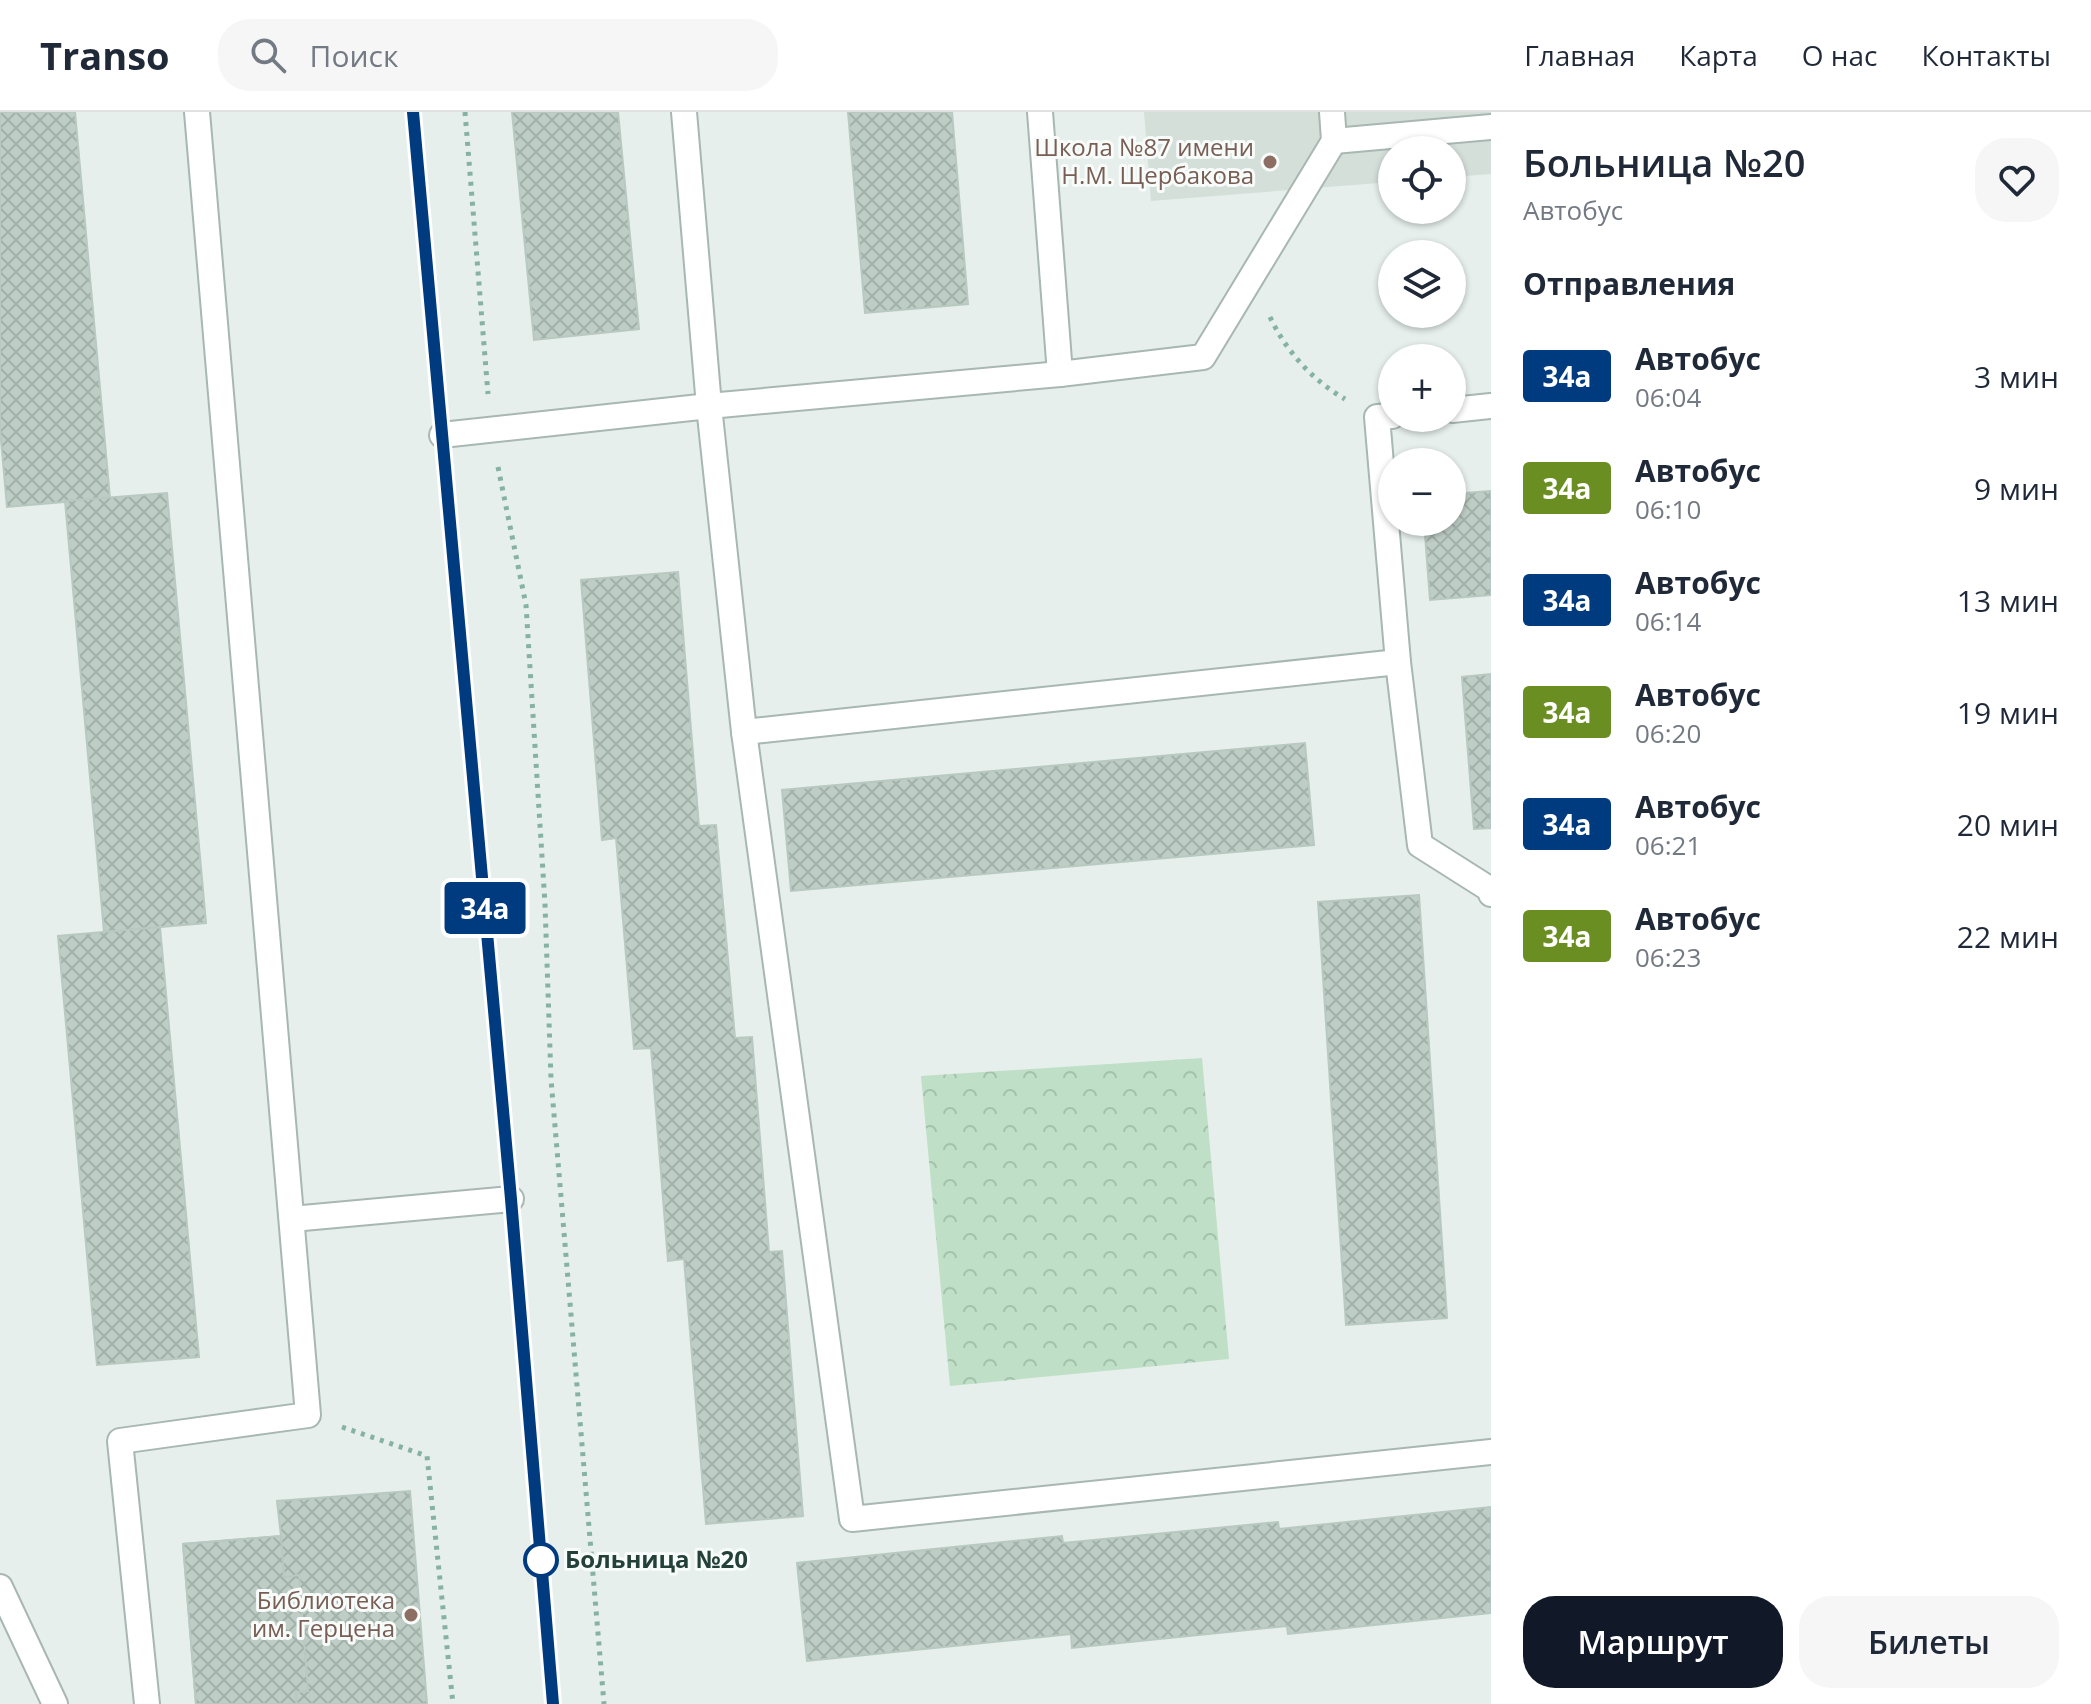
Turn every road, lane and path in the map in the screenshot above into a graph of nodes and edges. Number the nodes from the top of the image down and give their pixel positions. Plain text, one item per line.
1 (197, 112) edge
2 (465, 112) edge
3 (684, 112) edge
4 (1040, 112) edge
5 (1332, 112) edge
6 (1491, 127) edge
7 (1334, 141) junction
8 (1251, 277) junction
9 (1060, 374) junction
10 (709, 406) junction
11 (1491, 406) edge
12 (1466, 409) edge
13 (1378, 413) edge
14 (491, 431) junction
15 (1386, 432) edge
16 (442, 435) dead end
17 (1398, 662) junction
18 (744, 732) junction
19 (1491, 894) edge
20 (511, 1199) dead end
21 (292, 1219) junction
22 (308, 1415) junction
23 (1491, 1452) edge
24 (0, 1587) edge
25 (55, 1704) edge
26 (147, 1704) edge
27 (453, 1704) edge
28 (604, 1704) edge

1 - 21 lane
2 - 14 path
3 - 10 lane
4 - 9 lane
5 - 7 lane
6 - 7 lane
7 - 8 lane
8 - 9 lane
8 - 13 path
9 - 10 lane
10 - 14 lane
10 - 18 lane
11 - 12 lane
14 - 16 lane
14 - 28 path
15 - 17 lane
17 - 18 lane
17 - 19 lane
18 - 23 lane
20 - 21 lane
21 - 22 lane
22 - 26 lane
22 - 27 path
24 - 25 lane

